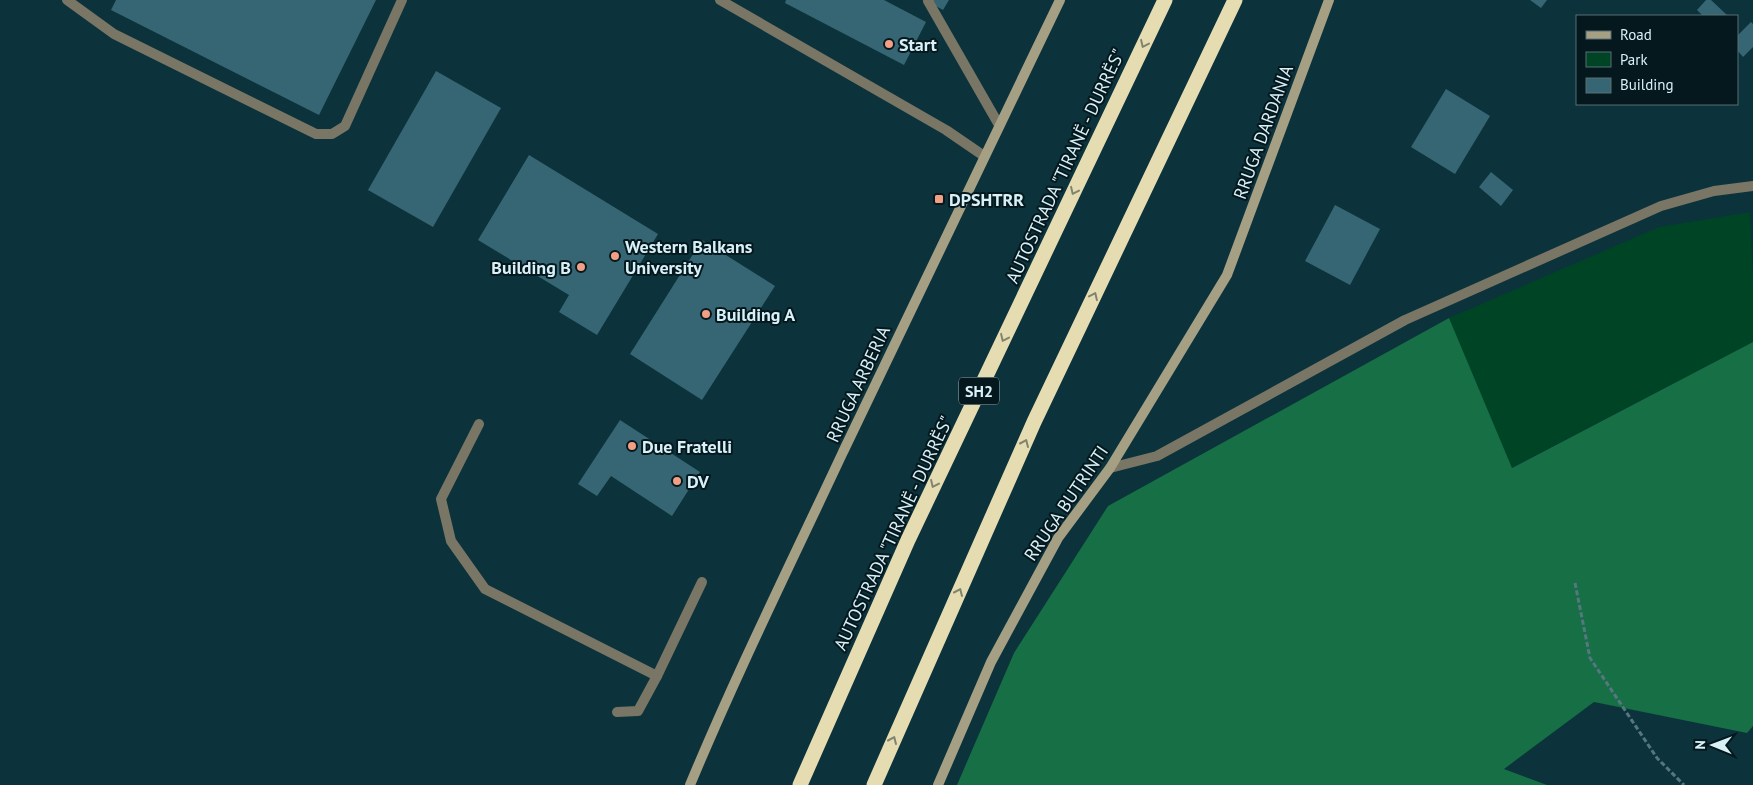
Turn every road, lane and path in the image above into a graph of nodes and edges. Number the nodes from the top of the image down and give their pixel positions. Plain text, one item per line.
1 (67, 0) edge
2 (402, 0) edge
3 (720, 0) edge
4 (928, 0) edge
5 (1060, 0) edge
6 (1165, 0) edge
7 (1235, 0) edge
8 (1329, 0) edge
9 (999, 125) junction
10 (984, 156) junction
11 (1753, 186) edge
12 (1227, 275) joint
13 (479, 424) dead end
14 (1110, 468) junction
15 (702, 582) dead end
16 (1576, 583) dead end
17 (657, 676) junction
18 (617, 712) dead end
19 (690, 785) edge
20 (800, 785) edge
21 (874, 785) edge
22 (938, 785) edge
23 (1684, 785) edge

1 - 2 lane
3 - 10 lane
4 - 9 lane
5 - 9 main road, RRUGA ARBERIA
6 -> 20 highway, AUTOSTRADA "TIRANË - DURRËS" / SH2
21 -> 7 highway
8 - 12 main road, RRUGA DARDANIA
9 - 10 main road, RRUGA ARBERIA
10 - 19 main road, RRUGA ARBERIA
11 - 14 lane
12 - 14 main road, RRUGA BUTRINTI
13 - 17 lane
14 - 22 main road, RRUGA BUTRINTI
15 - 17 lane
16 - 23 path
17 - 18 lane

